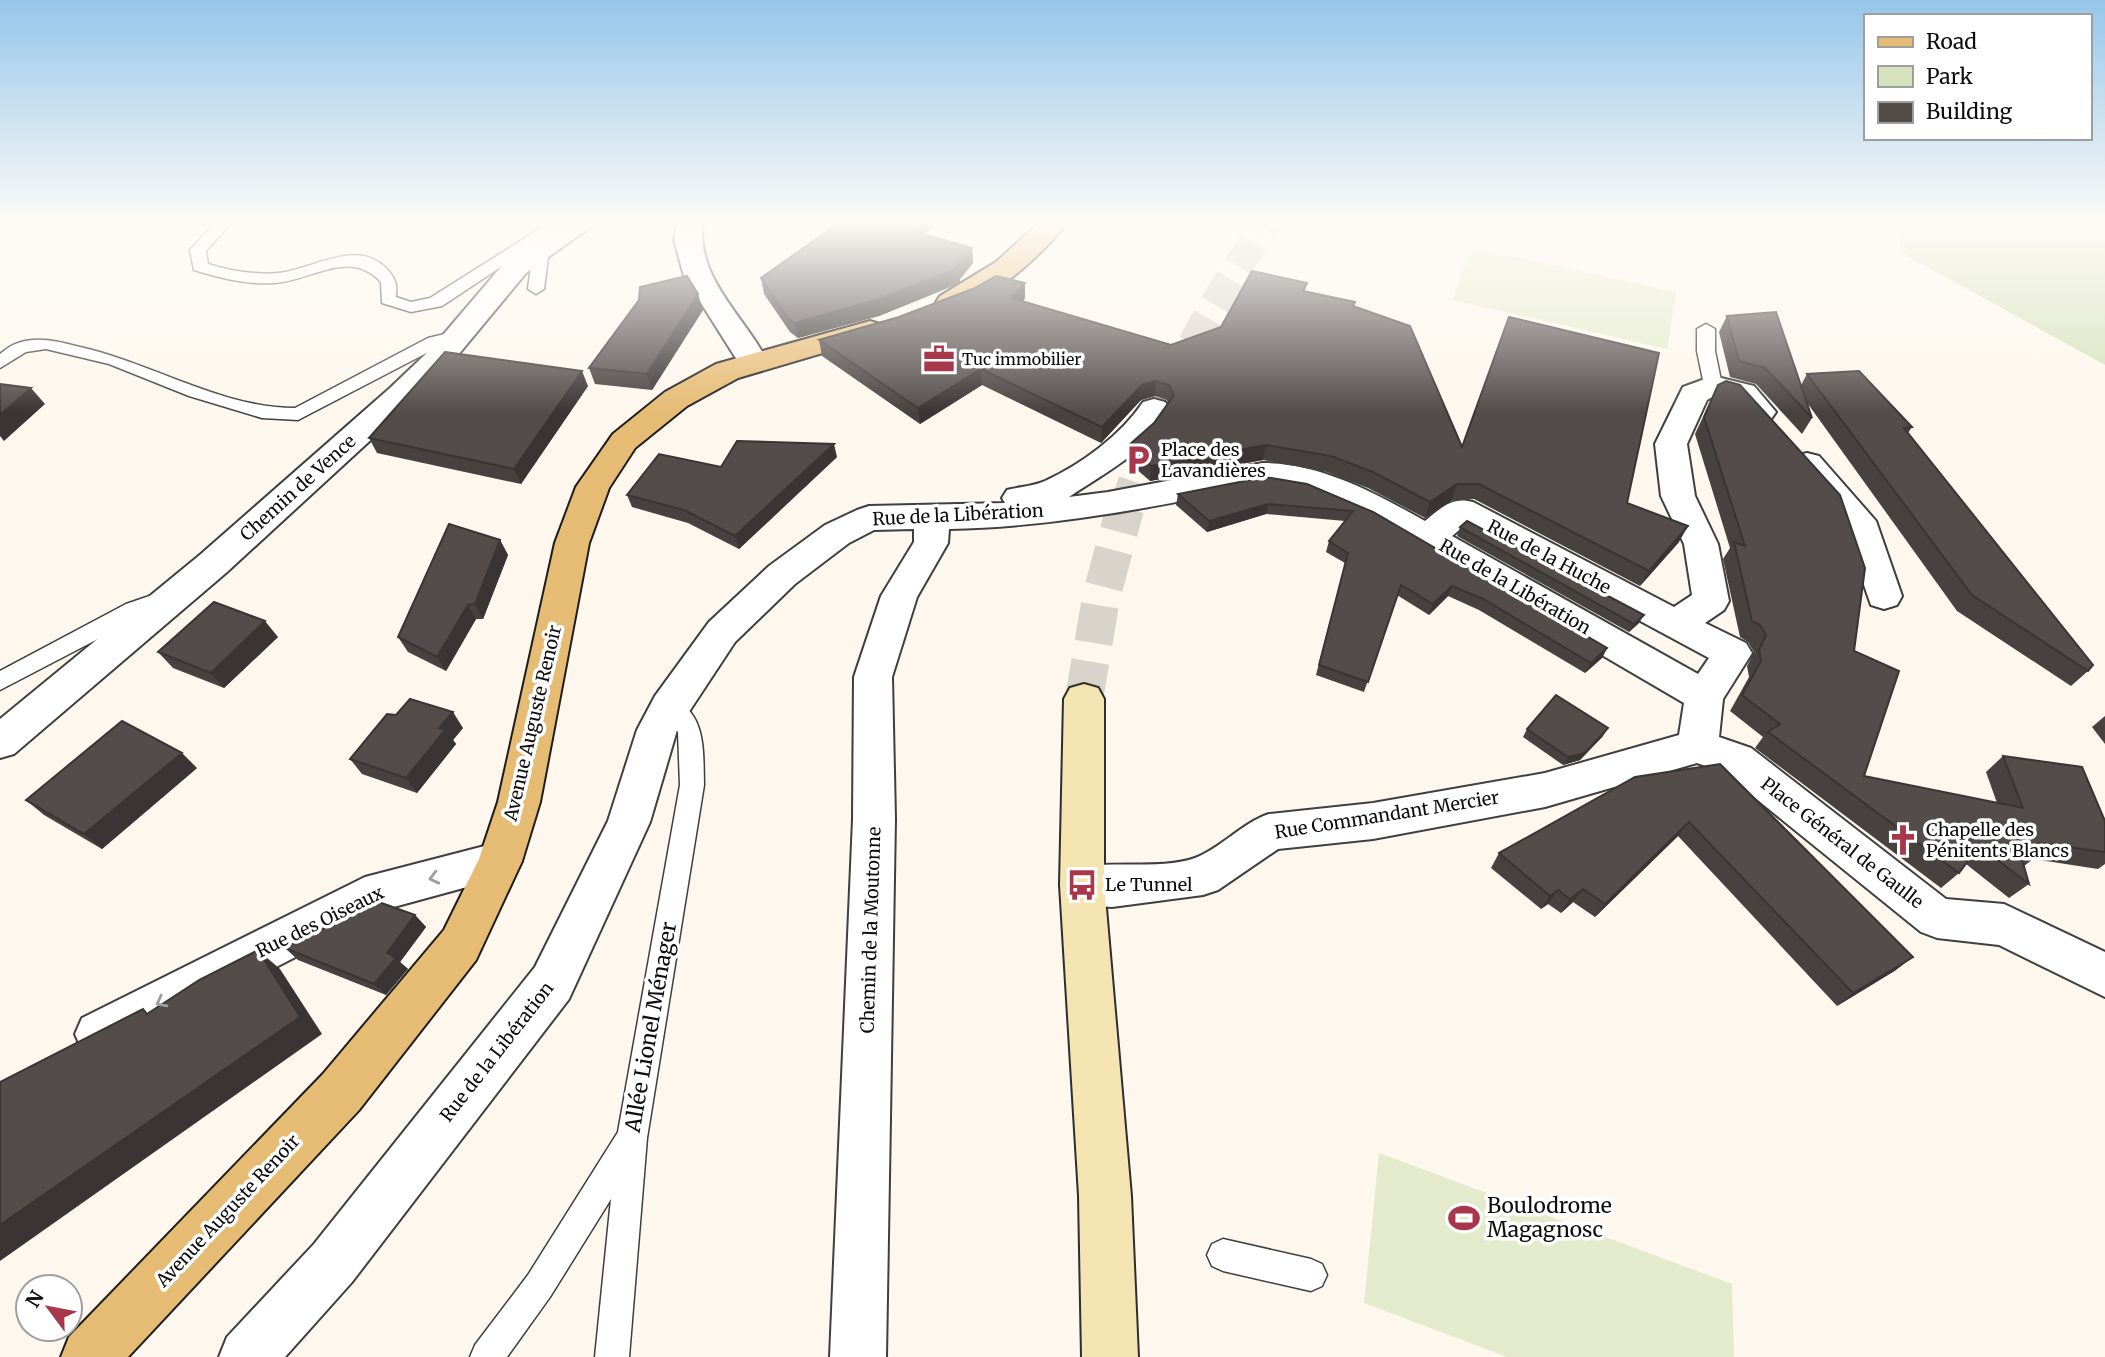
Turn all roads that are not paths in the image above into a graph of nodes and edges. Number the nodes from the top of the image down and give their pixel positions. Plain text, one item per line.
1 (389, 286) edge
2 (460, 286) edge
3 (499, 286) edge
4 (705, 286) edge
5 (979, 286) edge
6 (1706, 329) dead end
7 (457, 336) junction
8 (753, 362) junction
9 (0, 363) edge
10 (1713, 385) junction
11 (1154, 409) dead end
12 (932, 516) junction
13 (995, 516) junction
14 (1428, 537) junction
15 (174, 596) junction
16 (1884, 596) dead end
17 (1675, 624) junction
18 (0, 681) edge
19 (1704, 695) junction
20 (1084, 699) tunnel mouth
21 (669, 707) junction
22 (0, 742) edge
23 (1698, 746) junction
24 (500, 861) junction
25 (1082, 885) junction
26 (2105, 975) edge
27 (61, 1054) edge
28 (632, 1138) junction
29 (1223, 1255) dead end
30 (1311, 1276) dead end
31 (89, 1357) edge
32 (247, 1357) edge
33 (487, 1357) edge
34 (612, 1357) edge
35 (858, 1357) edge
36 (1110, 1357) edge

1 - 2 lane
3 - 7 street, Chemin de Vence
4 - 8 street
5 - 8 main road, Avenue Auguste Renoir
6 - 10 lane
7 - 9 lane
7 - 15 street, Chemin de Vence
8 - 24 main road, Avenue Auguste Renoir
10 - 16 street
10 - 17 street
11 - 13 street
12 - 13 street, Rue de la Libération
12 - 21 street, Rue de la Libération
12 - 35 street, Chemin de la Moutonne
13 - 14 street, Rue de la Libération
14 - 17 street, Rue de la Huche
14 - 19 street, Rue de la Libération
15 - 18 lane
15 - 22 street, Chemin de Vence
17 - 19 street
19 - 23 street
20 - 25 main road
21 - 28 lane, Allée Lionel Ménager
21 - 32 street, Rue de la Libération
23 - 25 street, Rue Commandant Mercier
23 - 26 street, Place Général de Gaulle
24 -> 27 street, Rue des Oiseaux
24 - 31 main road, Avenue Auguste Renoir
25 - 36 main road
28 - 33 lane
28 - 34 lane, Allée Lionel Ménager
29 - 30 lane

